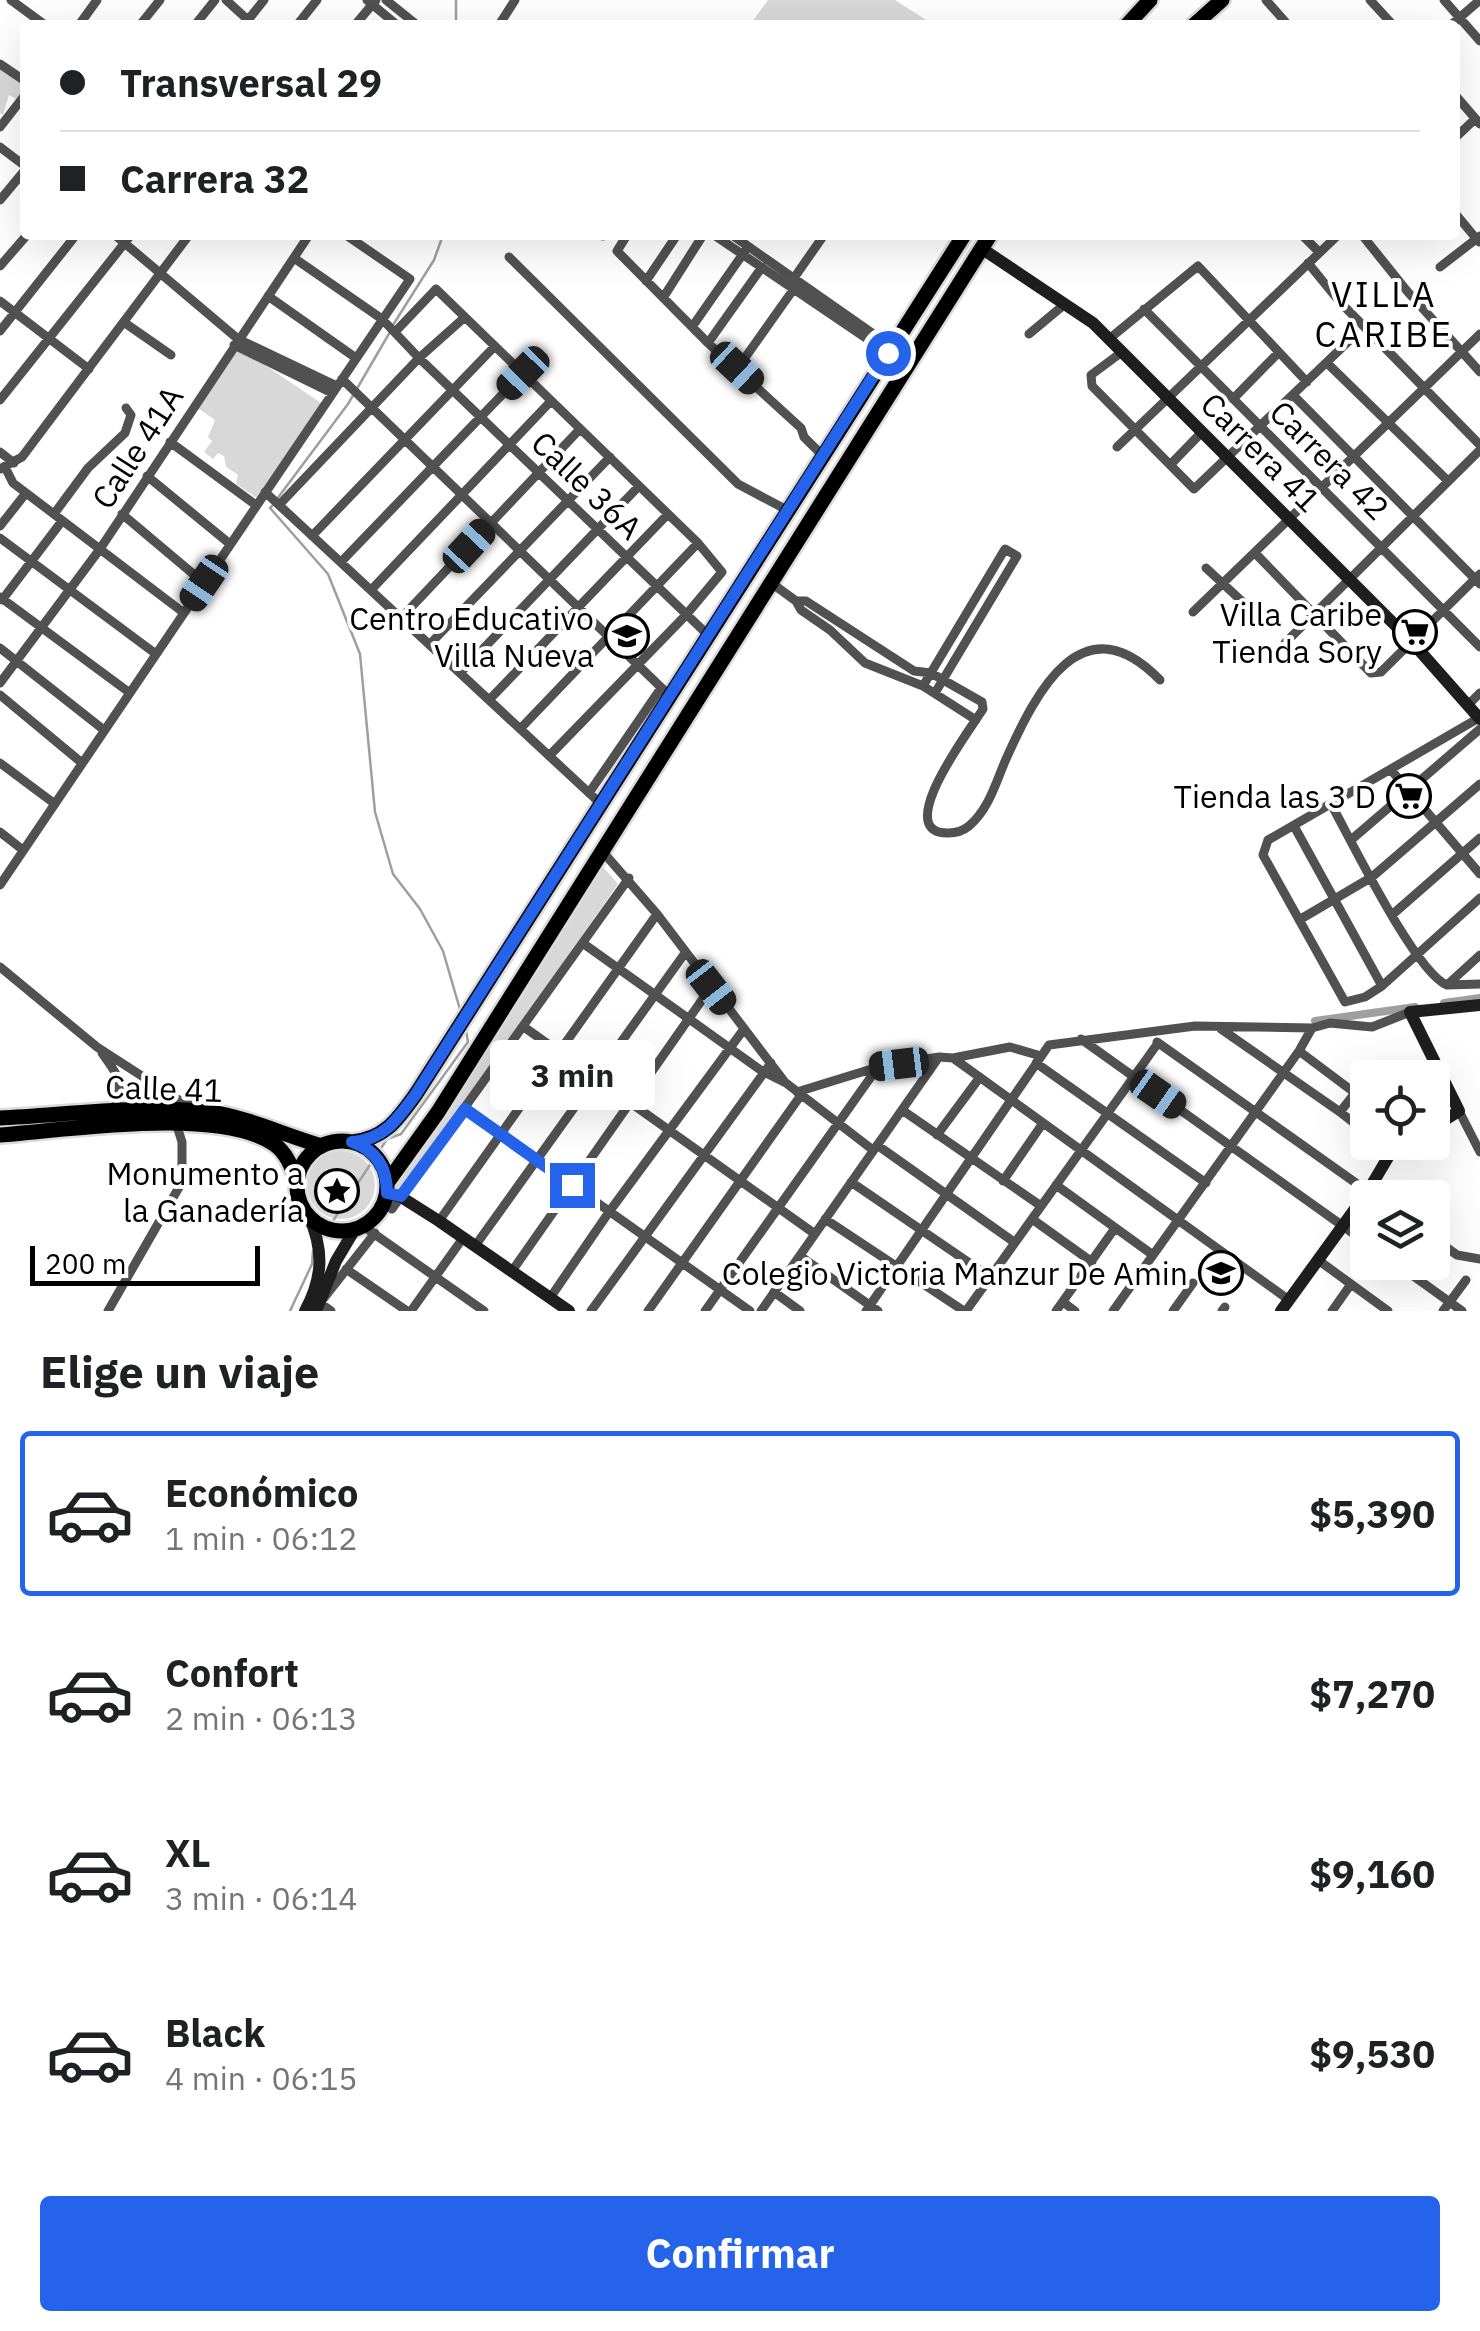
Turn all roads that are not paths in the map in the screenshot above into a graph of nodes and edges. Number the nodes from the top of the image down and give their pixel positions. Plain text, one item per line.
1 (11, 0) edge
2 (97, 0) edge
3 (160, 0) edge
4 (215, 0) edge
5 (226, 0) edge
6 (264, 0) edge
7 (317, 0) edge
8 (386, 0) edge
9 (1150, 0) edge
10 (1222, 0) edge
11 (1266, 0) edge
12 (1370, 0) edge
13 (1480, 0) edge
14 (372, 2) edge
15 (38, 20) edge
16 (82, 20) edge
17 (144, 20) edge
18 (199, 20) edge
19 (242, 20) edge
20 (248, 20) edge
21 (301, 20) edge
22 (391, 20) edge
23 (412, 20) edge
24 (1132, 20) edge
25 (1200, 20) edge
26 (1284, 20) edge
27 (1388, 20) edge
28 (1456, 20) edge
29 (1460, 25) edge
30 (1480, 41) edge
31 (20, 101) edge
32 (1460, 101) edge
33 (1478, 121) edge
34 (0, 127) edge
35 (0, 147) edge
36 (20, 164) edge
37 (20, 174) edge
38 (0, 200) edge
39 (1460, 219) edge
40 (23, 240) edge
41 (72, 240) edge
42 (127, 240) edge
43 (129, 240) edge
44 (185, 240) edge
45 (307, 240) edge
46 (353, 240) edge
47 (625, 240) edge
48 (673, 240) edge
49 (699, 240) edge
50 (821, 240) edge
51 (961, 240) edge
52 (1307, 240) edge
53 (1332, 240) edge
54 (1366, 240) edge
55 (1479, 240) edge
56 (986, 242) edge
57 (746, 245) edge
58 (1319, 252) junction
59 (509, 257) dead end
60 (294, 258) junction
61 (1308, 263) junction
62 (0, 266) edge
63 (762, 266) junction
64 (1440, 267) dead end
65 (161, 272) junction
66 (646, 280) junction
67 (794, 284) junction
68 (268, 296) junction
69 (663, 298) junction
70 (0, 301) edge
71 (1064, 304) junction
72 (1144, 310) junction
73 (14, 312) junction
74 (464, 317) junction
75 (1248, 320) junction
76 (126, 323) junction
77 (389, 326) junction
78 (692, 327) junction
79 (0, 331) edge
80 (1030, 334) dead end
81 (1480, 334) edge
82 (49, 338) junction
83 (1352, 338) dead end
84 (1109, 339) junction
85 (236, 342) junction
86 (708, 343) junction
87 (495, 346) junction
88 (890, 350) junction
89 (1122, 352) junction
90 (1280, 352) junction
91 (1461, 352) junction
92 (171, 355) dead end
93 (356, 358) junction
94 (419, 358) junction
95 (1327, 364) junction
96 (1200, 366) junction
97 (737, 368) junction
98 (89, 369) junction
99 (1480, 372) edge
100 (523, 373) junction
101 (1307, 382) junction
102 (337, 386) junction
103 (1424, 388) junction
104 (452, 390) junction
105 (1293, 395) junction
106 (1168, 396) junction
107 (1233, 399) junction
108 (0, 400) edge
109 (551, 401) junction
110 (373, 407) junction
111 (126, 408) dead end
112 (480, 417) junction
113 (1388, 423) junction
114 (1260, 426) junction
115 (580, 428) junction
116 (1136, 429) junction
117 (1202, 432) junction
118 (406, 438) junction
119 (170, 442) junction
120 (509, 445) junction
121 (1118, 447) dead end
122 (1480, 448) edge
123 (0, 452) edge
124 (822, 455) junction
125 (1354, 456) junction
126 (610, 457) junction
127 (1226, 459) junction
128 (1171, 464) junction
129 (6, 466) edge
130 (434, 466) junction
131 (538, 472) junction
132 (147, 476) junction
133 (1448, 481) junction
134 (639, 486) junction
135 (1322, 488) junction
136 (265, 492) junction
137 (26, 493) junction
138 (462, 494) junction
139 (568, 501) junction
140 (280, 504) junction
141 (256, 505) junction
142 (786, 510) junction
143 (122, 514) junction
144 (668, 514) junction
145 (1413, 516) junction
146 (58, 518) junction
147 (1289, 519) junction
148 (492, 522) junction
149 (0, 526) edge
150 (598, 530) junction
151 (312, 536) junction
152 (0, 538) edge
153 (698, 543) junction
154 (230, 544) junction
155 (1381, 548) junction
156 (100, 549) junction
157 (520, 550) junction
158 (1255, 552) junction
159 (626, 558) junction
160 (32, 560) junction
161 (341, 562) junction
162 (1206, 568) dead end
163 (1478, 578) edge
164 (1349, 579) junction
165 (550, 580) junction
166 (770, 582) junction
167 (204, 583) junction
168 (1222, 584) junction
169 (656, 586) junction
170 (70, 590) junction
171 (371, 590) junction
172 (1, 599) edge
173 (796, 601) junction
174 (1246, 605) dead end
175 (578, 608) junction
176 (1443, 610) junction
177 (184, 612) junction
178 (1194, 612) dead end
179 (966, 613) junction
180 (1314, 613) junction
181 (686, 615) junction
182 (401, 618) junction
183 (979, 619) junction
184 (42, 627) junction
185 (706, 634) junction
186 (608, 636) junction
187 (1411, 642) junction
188 (1284, 643) dead end
189 (430, 644) junction
190 (1480, 647) edge
191 (0, 648) edge
192 (156, 654) junction
193 (16, 660) junction
194 (638, 665) junction
195 (460, 673) junction
196 (930, 673) junction
197 (943, 679) junction
198 (1160, 680) dead end
199 (0, 683) edge
200 (922, 686) junction
201 (130, 692) junction
202 (665, 692) junction
203 (935, 692) junction
204 (1480, 693) edge
205 (0, 696) edge
206 (490, 700) junction
207 (1468, 705) junction
208 (1480, 718) edge
209 (976, 720) junction
210 (520, 729) junction
211 (1480, 729) edge
212 (104, 730) junction
213 (549, 756) junction
214 (0, 763) edge
215 (82, 763) junction
216 (1391, 770) junction
217 (1480, 784) edge
218 (1408, 791) junction
219 (595, 799) junction
220 (55, 804) junction
221 (1331, 804) junction
222 (1435, 822) junction
223 (1294, 826) junction
224 (0, 832) edge
225 (1480, 838) edge
226 (1352, 840) junction
227 (24, 850) junction
228 (603, 852) junction
229 (1462, 854) junction
230 (1480, 874) edge
231 (1372, 877) junction
232 (628, 878) junction
233 (0, 885) edge
234 (1480, 898) edge
235 (1334, 900) junction
236 (657, 914) junction
237 (1393, 914) junction
238 (1300, 920) junction
239 (584, 944) junction
240 (685, 953) junction
241 (1416, 955) junction
242 (1480, 955) edge
243 (0, 967) edge
244 (619, 969) junction
245 (1480, 984) edge
246 (1446, 985) junction
247 (1382, 986) junction
248 (711, 987) junction
249 (655, 994) junction
250 (1480, 1005) edge
251 (1410, 1012) junction
252 (689, 1018) junction
253 (524, 1027) junction
254 (1219, 1027) junction
255 (1312, 1028) junction
256 (744, 1030) junction
257 (1154, 1030) junction
258 (1081, 1039) junction
259 (1158, 1043) junction
260 (729, 1046) junction
261 (97, 1047) junction
262 (1299, 1051) junction
263 (559, 1052) junction
264 (939, 1057) junction
265 (953, 1058) junction
266 (1039, 1060) junction
267 (1436, 1060) edge
268 (878, 1066) junction
269 (766, 1067) junction
270 (1284, 1072) junction
271 (980, 1077) junction
272 (1133, 1077) junction
273 (595, 1078) junction
274 (1450, 1091) edge
275 (799, 1093) junction
276 (1011, 1100) junction
277 (630, 1102) junction
278 (465, 1109) junction
279 (902, 1110) junction
280 (1256, 1112) junction
281 (1340, 1112) junction
282 (1459, 1112) junction
283 (94, 1114) junction
284 (1106, 1114) junction
285 (1450, 1117) edge
286 (0, 1118) edge
287 (1350, 1120) edge
288 (250, 1122) junction
289 (176, 1123) junction
290 (1043, 1123) junction
291 (838, 1124) junction
292 (669, 1130) junction
293 (501, 1134) junction
294 (0, 1135) edge
295 (937, 1135) junction
296 (352, 1142) junction
297 (322, 1146) junction
298 (1232, 1146) junction
299 (875, 1148) junction
300 (1081, 1150) junction
301 (1480, 1152) edge
302 (703, 1154) junction
303 (971, 1158) junction
304 (536, 1160) junction
305 (1352, 1180) edge
306 (1003, 1181) junction
307 (297, 1182) junction
308 (741, 1182) junction
309 (851, 1182) junction
310 (1206, 1183) junction
311 (572, 1185) junction
312 (1056, 1186) junction
313 (391, 1191) junction
314 (946, 1194) junction
315 (1041, 1206) junction
316 (778, 1208) junction
317 (392, 1210) dead end
318 (609, 1212) junction
319 (309, 1216) junction
320 (1350, 1217) edge
321 (825, 1219) junction
322 (1032, 1219) junction
323 (1178, 1220) junction
324 (439, 1221) junction
325 (1342, 1226) junction
326 (1115, 1228) junction
327 (364, 1229) junction
328 (921, 1230) junction
329 (1350, 1232) edge
330 (815, 1234) junction
331 (644, 1236) junction
332 (469, 1242) junction
333 (1014, 1242) junction
334 (1450, 1249) edge
335 (1153, 1255) junction
336 (800, 1256) junction
337 (1480, 1259) edge
338 (1318, 1260) junction
339 (336, 1261) junction
340 (1092, 1262) junction
341 (682, 1264) junction
342 (896, 1266) junction
343 (349, 1270) junction
344 (512, 1271) junction
345 (436, 1276) junction
346 (990, 1278) junction
347 (1415, 1280) edge
348 (1466, 1280) dead end
349 (1193, 1283) dead end
350 (1351, 1284) junction
351 (720, 1290) junction
352 (774, 1292) junction
353 (1063, 1302) junction
354 (550, 1303) edge
355 (1285, 1305) edge
356 (1446, 1306) edge
357 (323, 1308) edge
358 (871, 1309) edge
359 (108, 1311) edge
360 (305, 1311) edge
361 (409, 1311) edge
362 (484, 1311) edge
363 (569, 1311) edge
364 (591, 1311) edge
365 (648, 1311) edge
366 (706, 1311) edge
367 (750, 1311) edge
368 (761, 1311) edge
369 (800, 1311) edge
370 (965, 1311) edge
371 (1056, 1311) edge
372 (1076, 1311) edge
373 (1114, 1311) edge
374 (1172, 1311) edge
375 (1332, 1311) edge
376 (1388, 1311) edge
377 (1462, 1311) edge

1 - 15 street
2 - 16 street
3 - 17 street
4 - 18 street
5 - 19 street
6 - 20 street
7 - 21 street
8 - 23 street
9 - 24 highway
10 - 25 highway
11 - 26 street
12 - 27 street
13 - 28 street
14 - 22 street
29 - 30 street
31 - 34 street
32 - 33 street
35 - 36 street
37 - 38 street
39 - 55 street
40 - 62 street
41 - 73 street
42 - 82 street
43 - 65 street
44 - 65 street
45 - 60 street, Calle 41A
46 - 77 street
47 - 66 street
48 - 66 street
49 - 69 street
50 - 67 street
51 - 88 highway
52 - 58 street
53 - 58 street
54 - 91 street
55 - 64 street
56 - 71 street, Carrera 41
56 - 166 highway
57 - 63 street
57 - 67 street
57 - 78 street
58 - 61 street
59 - 142 street
60 - 68 street, Calle 41A
60 - 77 street, Calle 36A
61 - 75 street
61 - 103 street
63 - 67 street
63 - 86 street
65 - 76 street
65 - 85 street
66 - 69 street
67 - 88 street
67 - 97 street
68 - 85 street, Calle 41A
68 - 93 street
69 - 78 street
70 - 73 street
71 - 80 street
71 - 84 street, Carrera 41
72 - 75 street
72 - 84 street
72 - 96 street, Carrera 42
73 - 79 street
73 - 82 street
74 - 77 street
74 - 87 street
74 - 94 street
75 - 90 street
75 - 96 street
76 - 92 street
76 - 98 street
77 - 93 street
77 - 94 street, Calle 36A
78 - 86 street
81 - 91 street
82 - 98 street
82 - 108 street
83 - 95 street
84 - 89 street, Carrera 41
85 - 102 street
85 - 119 street, Calle 41A
86 - 97 street
87 - 100 street
87 - 104 street
88 - 124 highway
89 - 106 street, Carrera 41
89 - 116 street
90 - 101 street
90 - 107 street
91 - 99 street
91 - 103 street
93 - 102 street
94 - 104 street, Calle 36A
94 - 110 street
95 - 101 street
95 - 113 street
96 - 106 street
96 - 107 street, Carrera 42
97 - 124 street
98 - 129 street
100 - 109 street
100 - 112 street
101 - 105 street
102 - 110 street
102 - 136 street
103 - 113 street
103 - 122 street
104 - 112 street, Calle 36A
104 - 118 street
105 - 114 street
105 - 125 street
106 - 116 street
106 - 117 street, Carrera 41
107 - 114 street, Carrera 42
109 - 115 street
109 - 120 street
110 - 118 street
110 - 140 street
111 - 146 street
112 - 120 street, Calle 36A
112 - 130 street
113 - 125 street
113 - 133 street
114 - 127 street
114 - 135 street, Carrera 42
115 - 126 street
115 - 131 street
116 - 121 street
116 - 128 street
117 - 127 street, Carrera 41
117 - 128 street
118 - 130 street
118 - 151 street
119 - 132 street, Calle 41A
119 - 141 street
120 - 131 street, Calle 36A
120 - 138 street
122 - 133 street
123 - 129 street
124 - 142 highway
125 - 135 street
125 - 145 street
126 - 134 street
126 - 139 street
127 - 128 street
127 - 147 street, Carrera 41
129 - 137 street
130 - 138 street
130 - 161 street
131 - 139 street, Calle 36A
131 - 148 street
132 - 143 street, Calle 41A
132 - 154 street
133 - 145 street
134 - 144 street
134 - 150 street
135 - 147 street
135 - 155 street, Carrera 42
136 - 140 street
136 - 141 street
137 - 146 street
137 - 149 street
138 - 148 street
138 - 171 street
139 - 150 street, Calle 36A
139 - 157 street
140 - 151 street
141 - 154 street
142 - 185 highway
143 - 156 street, Calle 41A
143 - 167 street
144 - 153 street
144 - 159 street
145 - 155 street
145 - 163 street
146 - 156 street
146 - 160 street
147 - 158 street
147 - 164 street, Carrera 41
148 - 157 street
148 - 182 street
150 - 159 street, Calle 36A
150 - 165 street
151 - 161 street
152 - 160 street
153 - 169 street
153 - 181 street
154 - 167 street
155 - 164 street
155 - 176 street, Carrera 42
156 - 170 street, Calle 41A
156 - 177 street
157 - 165 street
157 - 189 street
158 - 168 street
158 - 180 street
159 - 169 street, Calle 36A
159 - 175 street
160 - 170 street
160 - 172 street
161 - 171 street
162 - 168 street
163 - 176 street
164 - 180 street
164 - 187 street, Carrera 41
165 - 175 street
165 - 195 street
166 - 173 street
166 - 228 highway
167 - 177 street
168 - 174 street
168 - 178 street
169 - 181 street, Calle 36A
169 - 186 street
170 - 184 street, Calle 41A
170 - 192 street
171 - 182 street
172 - 184 street
173 - 196 street
173 - 200 street
175 - 186 street
175 - 206 street
176 - 187 street
176 - 190 street, Carrera 42
177 - 192 street
179 - 183 street
179 - 183 street
179 - 196 street
180 - 187 street
180 - 188 street
181 - 185 street, Calle 36A
181 - 194 street
182 - 189 street
183 - 197 street
184 - 193 street, Calle 41A
184 - 201 street
185 - 202 highway
186 - 194 street
186 - 210 street
187 - 207 street, Carrera 41
189 - 195 street
191 - 193 street
192 - 201 street
193 - 199 street, Calle 41A
193 - 212 street
194 - 202 street
194 - 213 street
195 - 206 street
196 - 197 street
196 - 200 street
197 - 203 street
197 - 209 street
198 - 209 street
200 - 203 street
201 - 212 street
202 - 219 highway
203 - 209 street
204 - 207 street
205 - 215 street
206 - 210 street
207 - 208 street, Carrera 41
208 - 216 street
210 - 213 street
211 - 218 street
212 - 215 street
213 - 219 street
214 - 220 street
215 - 220 street
216 - 218 street
216 - 221 street
217 - 222 street
218 - 222 street
218 - 226 street
219 - 296 highway
220 - 227 street
221 - 223 street
221 - 226 street
222 - 229 street
222 - 231 street
223 - 235 street
223 - 238 street
224 - 227 street
225 - 229 street
226 - 231 street
227 - 233 street
228 - 232 street
228 - 313 highway
229 - 230 street
229 - 237 street
231 - 235 street
231 - 237 street
232 - 236 street
232 - 239 street
234 - 241 street
235 - 238 street
235 - 247 street
236 - 240 street
236 - 244 street
237 - 241 street
238 - 247 street
239 - 244 street
239 - 253 street
240 - 248 street
240 - 249 street
241 - 246 street
241 - 247 street
242 - 246 street
243 - 261 street
244 - 249 street
244 - 263 street
245 - 246 street
248 - 252 street
248 - 256 street
249 - 252 street
249 - 273 street
250 - 251 street
251 - 255 street
251 - 267 street
252 - 260 street
252 - 277 street
253 - 263 street
253 - 278 street
254 - 255 street
254 - 257 street
254 - 270 street
255 - 262 street
256 - 260 street
256 - 269 street
257 - 258 street
257 - 259 street
258 - 266 street
258 - 272 street
259 - 272 street
259 - 280 street
260 - 269 street
260 - 292 street
261 - 283 street
261 - 288 street
262 - 270 street
262 - 281 street
263 - 273 street
263 - 293 street
264 - 265 street
264 - 268 street
264 - 279 street
265 - 266 street
265 - 271 street
266 - 276 street
266 - 284 street
268 - 275 street
268 - 291 street
269 - 275 street
269 - 302 street
270 - 280 street
270 - 281 street
271 - 276 street
271 - 295 street
272 - 284 street
272 - 298 street
273 - 277 street
273 - 304 street
274 - 282 street
275 - 291 street
275 - 308 street
276 - 290 street
276 - 303 street
277 - 292 street
277 - 311 street
278 - 293 street
278 - 313 street
279 - 295 street
279 - 299 street
280 - 298 street
280 - 305 street
281 - 287 street
282 - 285 street
282 - 301 street
283 - 286 highway, Calle 41
283 - 288 highway, Calle 41
284 - 300 street
284 - 310 street
288 - 297 highway, Calle 41
289 - 294 highway, Calle 41
289 - 307 highway, Calle 41
289 - 359 street
290 - 300 street
290 - 306 street
291 - 299 street
291 - 316 street
292 - 302 street
292 - 318 street
293 - 304 street
293 - 324 street
295 - 303 street
296 - 297 highway
296 - 313 highway
297 - 307 highway
298 - 310 street
298 - 325 street
299 - 309 street
299 - 314 street
300 - 312 street
300 - 323 street
302 - 308 street
302 - 331 street
303 - 306 street
303 - 314 street
304 - 311 street
304 - 332 street
306 - 315 street
307 - 319 highway
308 - 316 street
308 - 341 street
309 - 321 street
309 - 328 street
310 - 323 street
311 - 318 street
311 - 344 street
312 - 315 street
312 - 326 street
313 - 317 street
313 - 324 street
313 - 327 highway
314 - 328 street
314 - 333 street
315 - 322 street
316 - 330 street
316 - 351 street
318 - 331 street
318 - 354 street
319 - 327 highway
319 - 360 street
320 - 325 street
321 - 330 street
321 - 342 street
322 - 333 street
322 - 340 street
323 - 335 street
323 - 355 street
324 - 332 street
325 - 329 street
325 - 338 street
326 - 335 street
326 - 340 street
327 - 339 street
327 - 343 street
327 - 345 street
328 - 342 street
328 - 346 street
330 - 336 street
331 - 341 street
331 - 364 street
332 - 344 street
332 - 345 street
333 - 346 street
334 - 337 street
335 - 373 street
336 - 352 street
336 - 358 street
338 - 350 street
338 - 355 street
339 - 343 street
339 - 357 street
340 - 353 street
341 - 351 street
341 - 365 street
342 - 358 street
342 - 370 street
343 - 357 street
343 - 361 street
344 - 354 street
345 - 361 street
345 - 362 street
346 - 370 street
347 - 356 street
348 - 356 street
349 - 374 street
350 - 375 street
350 - 376 street
351 - 366 street
351 - 367 street
352 - 368 street
352 - 369 street
353 - 371 street
353 - 372 street
354 - 363 street
356 - 377 street

